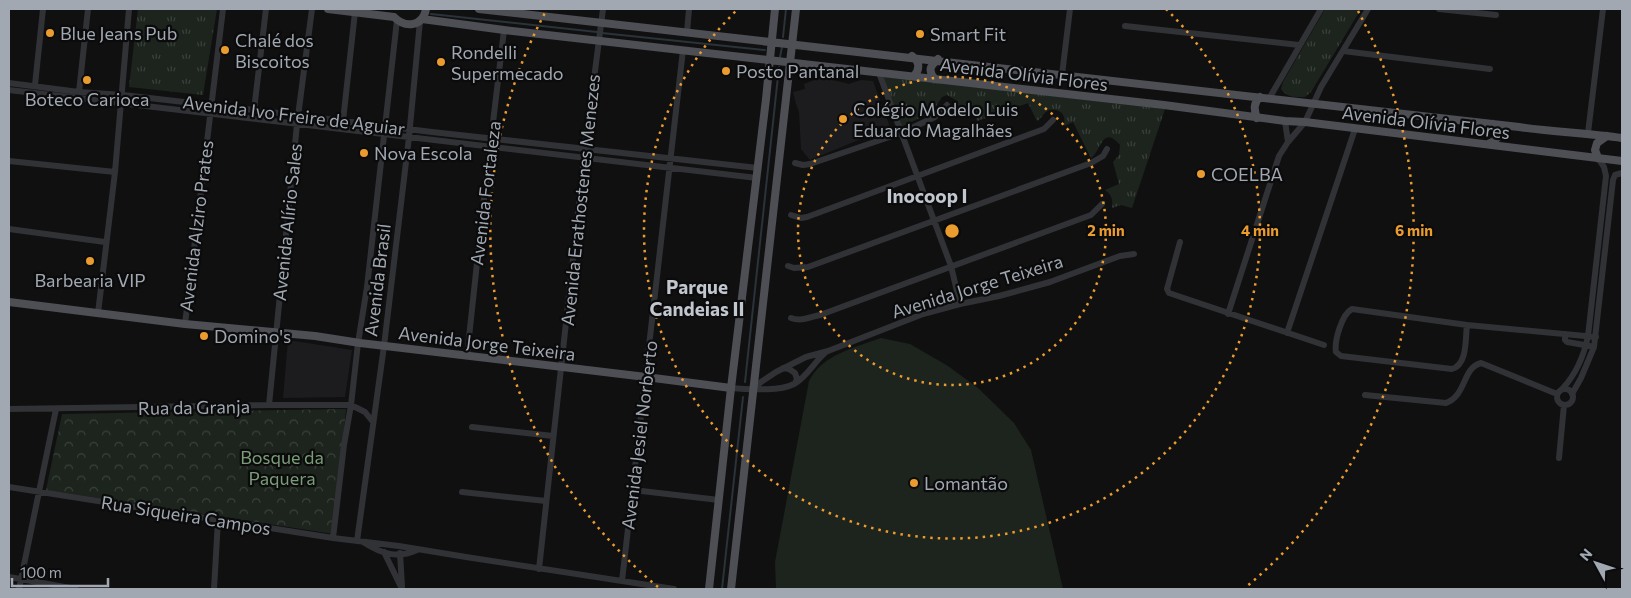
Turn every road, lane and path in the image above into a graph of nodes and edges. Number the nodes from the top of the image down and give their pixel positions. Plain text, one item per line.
1 (43, 9) edge
2 (88, 9) edge
3 (129, 9) edge
4 (223, 9) edge
5 (266, 9) edge
6 (312, 9) edge
7 (328, 9) edge
8 (426, 9) edge
9 (479, 9) edge
10 (603, 9) edge
11 (689, 9) edge
12 (775, 9) edge
13 (796, 9) edge
14 (1070, 9) edge
15 (1321, 9) edge
16 (1368, 9) edge
17 (1439, 9) edge
18 (1603, 9) edge
19 (506, 10) edge
20 (355, 12) junction
21 (394, 15) edge
22 (1496, 15) dead end
23 (420, 21) junction
24 (601, 22) junction
25 (1125, 26) dead end
26 (504, 30) junction
27 (686, 32) junction
28 (599, 40) junction
29 (772, 42) junction
30 (792, 44) junction
31 (1300, 45) junction
32 (683, 50) junction
33 (1343, 51) junction
34 (912, 56) junction
35 (770, 60) junction
36 (938, 60) junction
37 (790, 62) junction
38 (1490, 69) dead end
39 (879, 72) junction
40 (1062, 75) junction
41 (914, 76) junction
42 (934, 78) junction
43 (9, 82) edge
44 (35, 85) junction
45 (9, 90) edge
46 (79, 92) junction
47 (123, 95) junction
48 (1260, 97) junction
49 (1270, 97) junction
50 (1314, 102) junction
51 (121, 104) junction
52 (210, 105) junction
53 (947, 105) dead end
54 (254, 110) junction
55 (209, 114) junction
56 (298, 116) junction
57 (1257, 118) junction
58 (1053, 120) dead end
59 (343, 121) junction
60 (1285, 122) junction
61 (1305, 122) junction
62 (296, 124) junction
63 (1493, 124) junction
64 (384, 126) junction
65 (409, 129) junction
66 (1354, 129) junction
67 (900, 133) junction
68 (1588, 133) junction
69 (383, 134) junction
70 (409, 136) junction
71 (1607, 136) junction
72 (492, 138) junction
73 (1622, 138) edge
74 (1288, 142) junction
75 (1488, 144) junction
76 (490, 146) junction
77 (585, 149) junction
78 (1107, 149) dead end
79 (584, 158) junction
80 (670, 158) junction
81 (1598, 158) junction
82 (9, 160) edge
83 (1622, 161) edge
84 (795, 163) dead end
85 (669, 168) junction
86 (758, 168) junction
87 (1606, 171) junction
88 (115, 172) junction
89 (1622, 173) edge
90 (1614, 175) junction
91 (917, 176) junction
92 (757, 178) junction
93 (1102, 204) dead end
94 (791, 215) dead end
95 (934, 221) junction
96 (9, 229) edge
97 (105, 242) junction
98 (1180, 242) dead end
99 (1134, 254) dead end
100 (788, 266) dead end
101 (951, 266) junction
102 (9, 302) edge
103 (960, 304) junction
104 (98, 312) junction
105 (1228, 314) junction
106 (792, 318) dead end
107 (185, 324) junction
108 (1467, 325) junction
109 (275, 332) junction
110 (1287, 333) junction
111 (1565, 334) junction
112 (1588, 336) junction
113 (1596, 337) junction
114 (358, 343) junction
115 (1324, 345) dead end
116 (1586, 345) junction
117 (384, 346) junction
118 (1594, 347) junction
119 (828, 351) junction
120 (467, 356) junction
121 (562, 367) junction
122 (783, 368) junction
123 (646, 377) junction
124 (794, 384) junction
125 (731, 388) junction
126 (1563, 388) junction
127 (755, 390) junction
128 (1557, 394) junction
129 (1572, 394) junction
130 (1365, 395) dead end
131 (269, 405) junction
132 (351, 405) junction
133 (1564, 405) junction
134 (9, 409) edge
135 (56, 409) junction
136 (373, 422) junction
137 (472, 427) dead end
138 (553, 436) junction
139 (1559, 458) dead end
140 (9, 487) edge
141 (633, 490) junction
142 (38, 492) junction
143 (462, 492) dead end
144 (719, 500) junction
145 (546, 501) junction
146 (218, 520) junction
147 (333, 538) junction
148 (360, 542) junction
149 (386, 544) junction
150 (400, 546) junction
151 (418, 550) junction
152 (384, 552) junction
153 (401, 555) junction
154 (539, 569) junction
155 (9, 577) edge
156 (21, 578) junction
157 (622, 581) junction
158 (19, 589) edge
159 (76, 589) edge
160 (214, 589) edge
161 (402, 589) edge
162 (674, 589) edge
163 (710, 589) edge
164 (730, 589) edge

1 - 44 street
2 - 46 street
3 - 47 street
4 - 52 street, Avenida Alziro Prates
5 - 54 street
6 - 56 street, Avenida Alírio Sales
7 - 20 main road, Avenida Olívia Flores
8 - 23 main road, Avenida Brasil
9 - 19 main road, Avenida Olívia Flores
10 - 24 street
11 - 27 street
12 - 29 main road
13 - 30 main road
14 - 40 street
15 - 31 street
16 - 33 street
17 - 22 street
18 - 68 street
19 - 24 main road, Avenida Olívia Flores
20 - 21 main road, Avenida Olívia Flores
20 - 59 street
21 - 23 main road, Avenida Olívia Flores
21 - 64 street, Avenida Brasil
23 - 26 main road, Avenida Olívia Flores
23 - 65 street, Avenida Brasil
24 - 27 main road, Avenida Olívia Flores
24 - 28 street, Avenida Erathostenes Menezes
25 - 31 street
26 - 28 main road, Avenida Olívia Flores
26 - 72 street, Avenida Fortaleza
27 - 29 main road, Avenida Olívia Flores
28 - 32 main road, Avenida Olívia Flores
28 - 77 street, Avenida Erathostenes Menezes
29 - 30 main road, Avenida Olívia Flores
29 - 35 main road
30 - 34 main road, Avenida Olívia Flores
30 - 37 main road
31 - 49 street
32 - 35 main road, Avenida Olívia Flores
32 - 80 street, Avenida Jesiel Norberto
33 - 38 street
33 - 50 street
34 - 36 main road, Avenida Olívia Flores
34 - 41 main road
35 - 37 main road, Avenida Olívia Flores
35 - 86 main road
36 - 40 main road, Avenida Olívia Flores
36 - 42 main road
37 - 39 main road, Avenida Olívia Flores
37 - 127 main road
39 - 41 main road, Avenida Olívia Flores
39 - 67 street
40 - 48 main road, Avenida Olívia Flores
41 - 42 main road, Avenida Olívia Flores
42 - 57 main road, Avenida Olívia Flores
43 - 44 street, Avenida Ivo Freire de Aguiar
44 - 46 street, Avenida Ivo Freire de Aguiar
45 - 51 street, Avenida Ivo Freire de Aguiar
46 - 47 street, Avenida Ivo Freire de Aguiar
47 - 51 street
47 - 52 street, Avenida Ivo Freire de Aguiar
48 - 49 main road, Avenida Olívia Flores
48 - 57 main road
49 - 50 main road, Avenida Olívia Flores
50 - 61 street
50 - 63 main road, Avenida Olívia Flores
51 - 55 street, Avenida Ivo Freire de Aguiar
51 - 88 street
52 - 54 street, Avenida Ivo Freire de Aguiar
52 - 55 street, Avenida Alziro Prates
53 - 67 street
54 - 56 street, Avenida Ivo Freire de Aguiar
55 - 62 street, Avenida Ivo Freire de Aguiar
55 - 107 street, Avenida Alziro Prates
56 - 59 street, Avenida Ivo Freire de Aguiar
56 - 62 street, Avenida Alírio Sales
57 - 60 main road, Avenida Olívia Flores
58 - 91 street
59 - 64 street, Avenida Ivo Freire de Aguiar
60 - 61 main road, Avenida Olívia Flores
60 - 74 street
61 - 66 main road, Avenida Olívia Flores
61 - 74 street
62 - 69 street, Avenida Ivo Freire de Aguiar
62 - 109 street, Avenida Alírio Sales
63 - 68 main road, Avenida Olívia Flores
63 - 75 main road
64 - 65 street, Avenida Ivo Freire de Aguiar
64 - 69 street, Avenida Brasil
65 - 70 street, Avenida Brasil
65 - 72 street, Avenida Ivo Freire de Aguiar
66 - 75 main road, Avenida Olívia Flores
66 - 110 street
67 - 84 street
67 - 91 street
68 - 71 main road, Avenida Olívia Flores
69 - 70 street, Avenida Ivo Freire de Aguiar
69 - 114 street, Avenida Brasil
70 - 76 street, Avenida Ivo Freire de Aguiar
70 - 117 street, Avenida Brasil
71 - 73 main road, Avenida Olívia Flores
71 - 81 main road
72 - 76 street, Avenida Fortaleza
72 - 77 street, Avenida Ivo Freire de Aguiar
74 - 105 street
75 - 81 main road, Avenida Olívia Flores
76 - 79 street, Avenida Ivo Freire de Aguiar
76 - 120 street, Avenida Fortaleza
77 - 79 street, Avenida Erathostenes Menezes
77 - 80 street, Avenida Ivo Freire de Aguiar
78 - 95 street
79 - 85 street, Avenida Ivo Freire de Aguiar
79 - 121 street, Avenida Erathostenes Menezes
80 - 85 street, Avenida Jesiel Norberto
80 - 86 street, Avenida Ivo Freire de Aguiar
81 - 83 main road, Avenida Olívia Flores
81 - 87 street
82 - 88 street
85 - 92 street, Avenida Ivo Freire de Aguiar
85 - 123 street, Avenida Jesiel Norberto
86 - 92 main road
87 - 90 street
87 - 112 street
88 - 97 street
89 - 90 street
90 - 113 street
91 - 94 street
91 - 95 street
92 - 125 main road
93 - 101 street
95 - 100 street
95 - 101 street
96 - 97 street
97 - 104 street
98 - 105 street
99 - 103 street, Avenida Jorge Teixeira
101 - 103 street
101 - 106 street
102 - 104 main road, Avenida Jorge Teixeira
103 - 119 street, Avenida Jorge Teixeira
104 - 107 main road, Avenida Jorge Teixeira
105 - 110 street
107 - 109 main road, Avenida Jorge Teixeira
108 - 108 street
108 - 111 street
109 - 114 main road, Avenida Jorge Teixeira
109 - 131 street, Avenida Alírio Sales
110 - 115 street
111 - 112 street
111 - 116 street
112 - 113 street
112 - 116 street
113 - 118 street
114 - 117 main road, Avenida Jorge Teixeira
114 - 132 street, Avenida Brasil
116 - 118 street
116 - 126 street
117 - 120 main road, Avenida Jorge Teixeira
117 - 136 street, Avenida Brasil
118 - 129 street
119 - 122 street, Avenida Jorge Teixeira
119 - 124 street, Avenida Jorge Teixeira
120 - 121 main road, Avenida Jorge Teixeira
121 - 123 main road, Avenida Jorge Teixeira
121 - 138 street, Avenida Erathostenes Menezes
122 - 124 street
122 - 127 street, Avenida Jorge Teixeira
123 - 125 main road, Avenida Jorge Teixeira
123 - 141 street, Avenida Jesiel Norberto
124 - 127 street, Avenida Jorge Teixeira
125 - 127 street, Avenida Jorge Teixeira
125 - 144 main road
126 - 128 street
126 - 129 street
127 - 164 main road
128 - 130 street
128 - 133 street
129 - 133 street
131 - 132 street, Rua da Granja
131 - 135 street, Rua da Granja
132 - 136 street
132 - 147 street, Avenida Brasil
133 - 139 street
134 - 135 street, Rua da Granja
135 - 142 street
136 - 148 street, Avenida Brasil
137 - 138 street
138 - 145 street, Avenida Erathostenes Menezes
140 - 142 street, Rua Siqueira Campos
141 - 144 street
141 - 157 street, Avenida Jesiel Norberto
142 - 146 street, Rua Siqueira Campos
142 - 156 street
143 - 145 street
144 - 163 main road
145 - 154 street, Avenida Erathostenes Menezes
146 - 147 street, Rua Siqueira Campos
146 - 160 street
147 - 148 street, Rua Siqueira Campos
148 - 149 street, Rua Siqueira Campos
148 - 152 street, Rua Siqueira Campos
149 - 150 street, Rua Siqueira Campos
149 - 152 street
150 - 151 street, Rua Siqueira Campos
150 - 153 street
151 - 153 street, Rua Siqueira Campos
151 - 154 street, Rua Siqueira Campos
152 - 153 street, Rua Siqueira Campos
152 - 161 street
153 - 161 street
154 - 157 street, Rua Siqueira Campos
155 - 156 street
156 - 158 street
156 - 159 street
157 - 162 street, Rua Siqueira Campos

